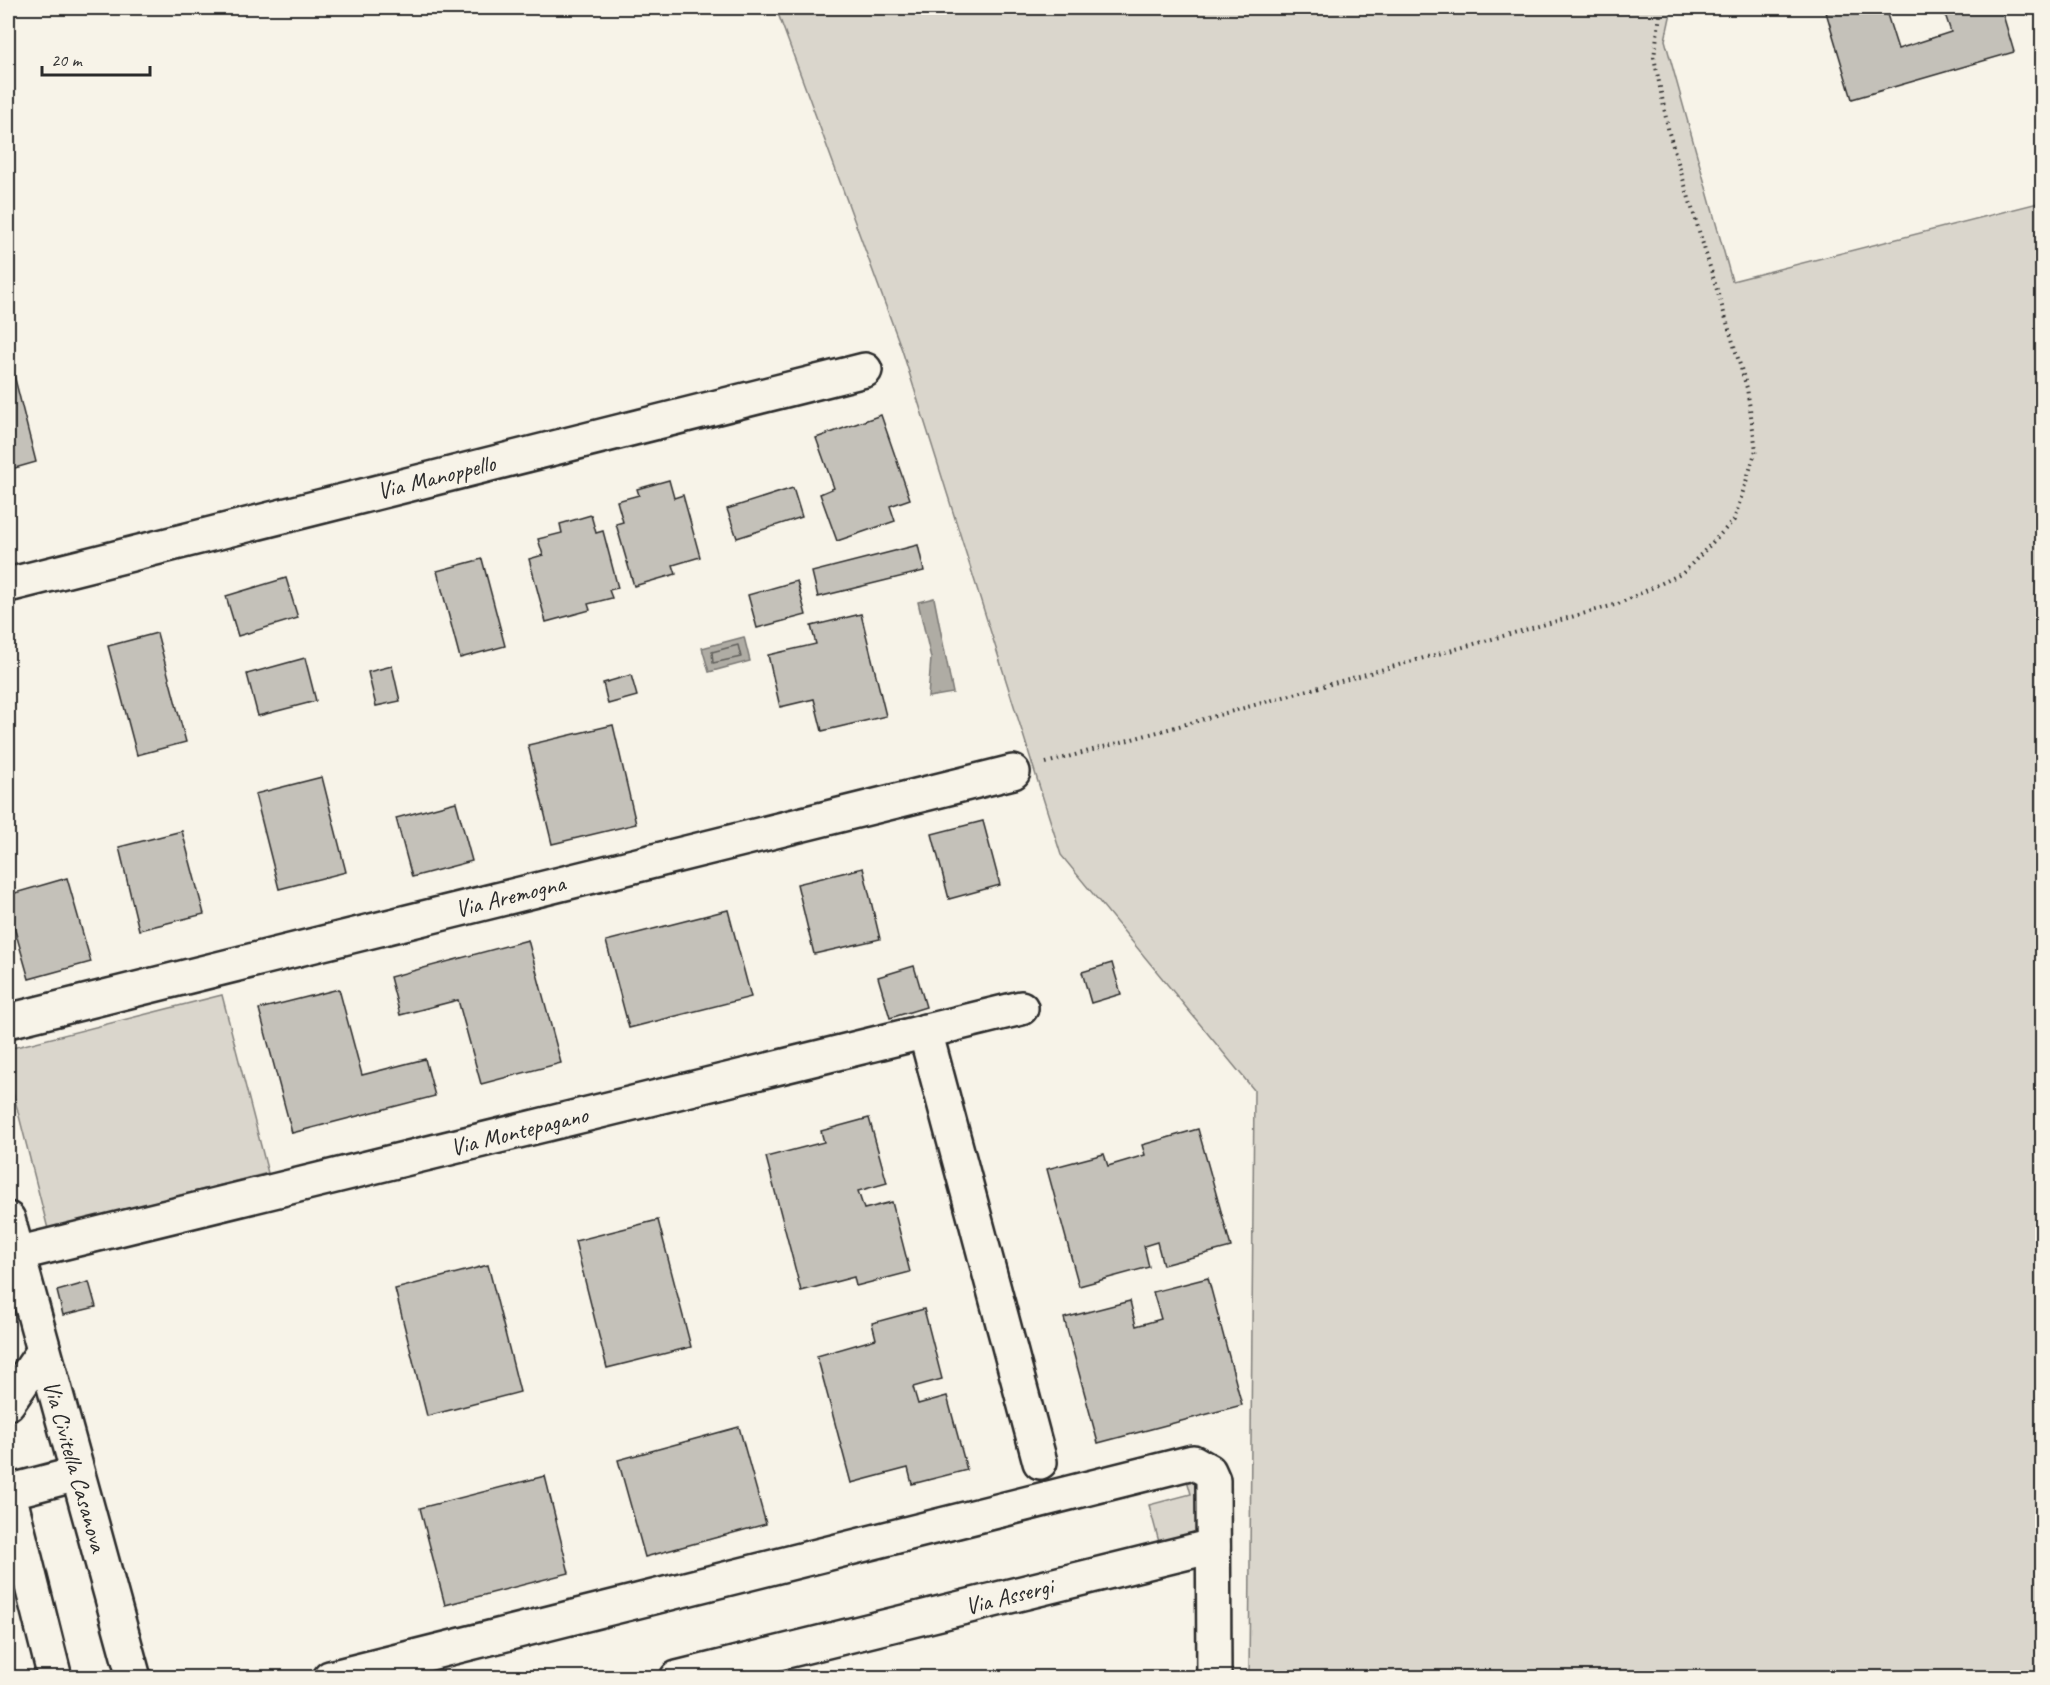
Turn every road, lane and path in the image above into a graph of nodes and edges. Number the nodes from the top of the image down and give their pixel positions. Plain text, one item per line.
1 (1661, 8) edge
2 (864, 370) dead end
3 (8, 585) edge
4 (1013, 772) joint
5 (1021, 1008) dead end
6 (8, 1021) edge
7 (925, 1031) junction
8 (8, 1219) edge
9 (12, 1255) edge
10 (43, 1352) junction
11 (8, 1403) edge
12 (1040, 1461) dead end
13 (77, 1474) junction
14 (8, 1491) edge
15 (1213, 1546) junction
16 (55, 1677) edge
17 (134, 1677) edge
18 (330, 1677) edge
19 (677, 1677) edge
20 (1214, 1677) edge

1 - 4 path
2 - 3 street, Via Manoppello
4 - 6 street, Via Aremogna
5 - 7 street, Via Montepagano
7 - 9 street, Via Montepagano
7 - 12 street
8 - 9 street
9 - 10 street, Via Civitella Casanova
10 - 11 street
10 - 13 street, Via Civitella Casanova
13 - 14 street
13 - 17 street, Via Civitella Casanova
14 - 16 street
15 - 18 street
15 - 19 street, Via Assergi
15 - 20 street

